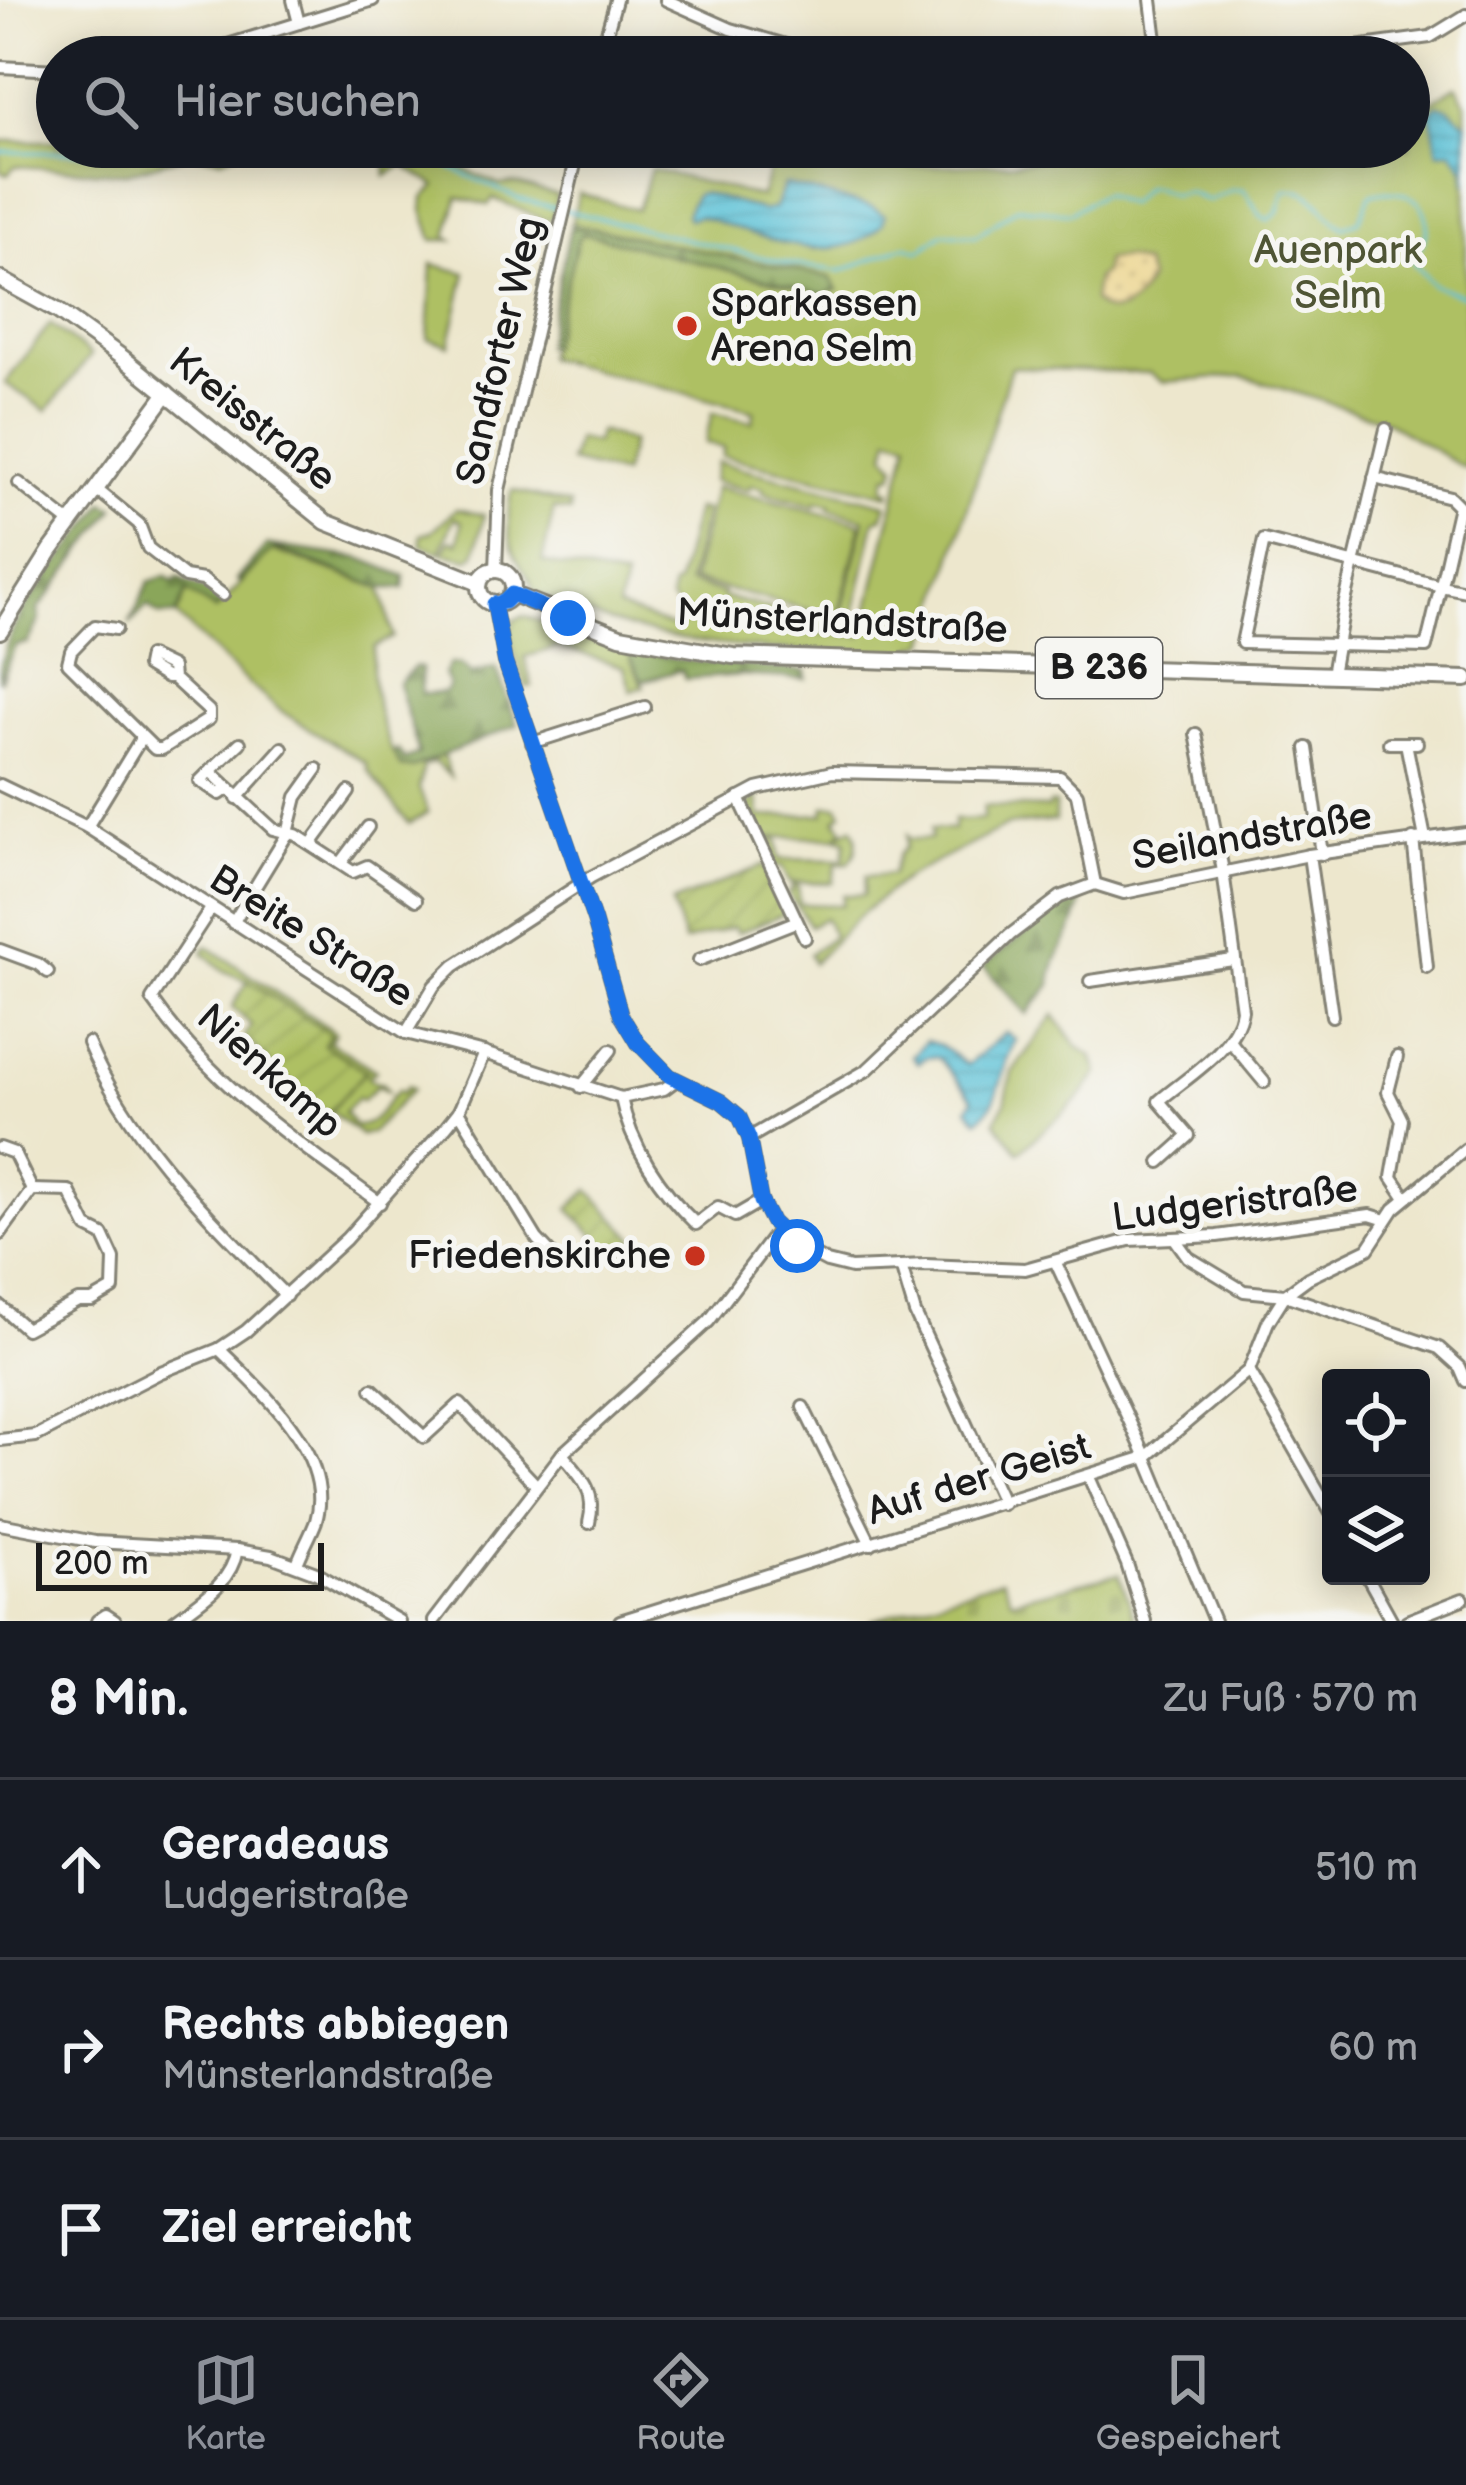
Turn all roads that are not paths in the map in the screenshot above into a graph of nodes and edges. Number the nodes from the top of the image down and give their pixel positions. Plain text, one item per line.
1 (293, 0) edge
2 (373, 0) edge
3 (616, 0) edge
4 (666, 0) edge
5 (1151, 0) edge
6 (1466, 15) edge
7 (299, 22) junction
8 (255, 36) edge
9 (606, 36) edge
10 (755, 36) edge
11 (1155, 36) edge
12 (1430, 37) edge
13 (0, 67) edge
14 (36, 69) edge
15 (574, 168) edge
16 (0, 279) edge
17 (166, 393) junction
18 (1386, 430) dead end
19 (1375, 478) junction
20 (19, 483) dead end
21 (95, 488) junction
22 (70, 523) junction
23 (1354, 563) junction
24 (496, 570) junction
25 (479, 583) junction
26 (1441, 586) junction
27 (1466, 591) edge
28 (512, 594) junction
29 (223, 595) dead end
30 (494, 604) junction
31 (116, 629) dead end
32 (0, 631) edge
33 (1335, 646) junction
34 (1332, 675) junction
35 (173, 678) dead end
36 (1466, 679) edge
37 (645, 707) dead end
38 (1196, 734) dead end
39 (142, 737) junction
40 (240, 743) dead end
41 (532, 743) junction
42 (1389, 743) dead end
43 (282, 748) dead end
44 (1306, 748) dead end
45 (317, 769) dead end
46 (0, 785) edge
47 (232, 793) junction
48 (349, 793) dead end
49 (739, 798) junction
50 (368, 826) dead end
51 (87, 827) junction
52 (273, 829) junction
53 (289, 833) junction
54 (1466, 833) edge
55 (1419, 838) junction
56 (311, 844) junction
57 (280, 847) junction
58 (1315, 854) junction
59 (345, 858) junction
60 (1223, 872) junction
61 (581, 883) junction
62 (1095, 884) junction
63 (416, 900) dead end
64 (210, 910) junction
65 (795, 922) junction
66 (232, 923) junction
67 (806, 938) dead end
68 (0, 950) edge
69 (1232, 959) junction
70 (699, 960) dead end
71 (1427, 967) dead end
72 (48, 972) dead end
73 (1090, 981) dead end
74 (1332, 1016) dead end
75 (406, 1033) junction
76 (1229, 1040) junction
77 (88, 1043) dead end
78 (611, 1050) dead end
79 (484, 1053) junction
80 (1397, 1057) dead end
81 (676, 1080) junction
82 (1264, 1082) dead end
83 (581, 1087) junction
84 (621, 1098) junction
85 (459, 1111) junction
86 (749, 1138) junction
87 (0, 1148) edge
88 (1466, 1149) edge
89 (1160, 1162) dead end
90 (32, 1190) junction
91 (1406, 1198) junction
92 (761, 1201) junction
93 (380, 1203) junction
94 (1386, 1220) junction
95 (778, 1230) junction
96 (0, 1234) edge
97 (1175, 1239) junction
98 (553, 1256) dead end
99 (1056, 1263) junction
100 (902, 1266) junction
101 (1285, 1295) junction
102 (286, 1296) junction
103 (0, 1306) edge
104 (219, 1349) junction
105 (1249, 1370) junction
106 (1466, 1382) edge
107 (372, 1389) dead end
108 (803, 1407) dead end
109 (0, 1440) edge
110 (562, 1454) junction
111 (1146, 1457) junction
112 (1089, 1477) junction
113 (536, 1484) junction
114 (1322, 1497) edge
115 (1003, 1504) junction
116 (589, 1523) dead end
117 (0, 1524) edge
118 (871, 1544) junction
119 (237, 1550) junction
120 (296, 1564) junction
121 (1372, 1585) edge
122 (1462, 1599) dead end
123 (97, 1621) edge
124 (115, 1621) edge
125 (174, 1621) edge
126 (399, 1621) edge
127 (434, 1621) edge
128 (620, 1621) edge
129 (1145, 1621) edge
130 (1214, 1621) edge
131 (1392, 1621) edge
132 (1407, 1621) edge

1 - 7 street
2 - 7 street
3 - 9 street
4 - 10 street
5 - 11 street
6 - 12 street
7 - 8 street
13 - 14 street
15 - 24 street, Sandforter Weg
16 - 17 main road, Kreisstraße
17 - 21 main road
17 - 25 main road, Kreisstraße
18 - 19 street
19 - 23 street
19 - 26 street
20 - 22 street
21 - 22 main road
21 - 29 street
22 - 32 main road
23 - 26 street
23 - 33 street
23 - 33 street
24 - 25 main road
24 - 28 main road
25 - 30 main road
26 - 27 street
26 - 33 street
28 - 30 main road
28 - 34 main road, Münsterlandstraße / B 236
30 - 41 street
31 - 39 street
33 - 34 street
34 - 36 main road, Münsterlandstraße / B 236
35 - 39 street
37 - 41 street
38 - 60 street
39 - 51 street
40 - 47 street
41 - 61 street
42 - 55 street
43 - 47 street
44 - 58 street
45 - 53 street
46 - 51 street, Breite Straße
47 - 52 street
48 - 56 street
49 - 61 street, Seilandstraße
49 - 62 street, Seilandstraße
49 - 65 street
50 - 59 street
51 - 64 street, Breite Straße
52 - 53 street
52 - 57 street
53 - 56 street
53 - 57 street
54 - 55 street, Seilandstraße
55 - 58 street, Seilandstraße
55 - 71 street
56 - 59 street
57 - 66 street
58 - 60 street, Seilandstraße
58 - 74 street
59 - 63 street
60 - 62 street, Seilandstraße
60 - 69 street
61 - 75 street, Seilandstraße
61 - 81 street
62 - 86 street
64 - 66 street, Breite Straße
64 - 93 street, Nienkamp
65 - 67 street
65 - 70 street
66 - 75 street, Breite Straße
68 - 72 street
69 - 73 street
69 - 76 street
75 - 79 street, Breite Straße
76 - 82 street
76 - 89 street
77 - 102 street
78 - 83 street
79 - 83 street, Breite Straße
79 - 85 street
80 - 91 street, Ludgeristraße
81 - 84 street
81 - 86 street
83 - 84 street, Breite Straße
84 - 92 street
85 - 93 street
85 - 98 street
86 - 92 street, Ludgeristraße
87 - 90 street
88 - 91 street, Ludgeristraße
90 - 96 street
90 - 103 street
91 - 94 street, Ludgeristraße
92 - 95 street, Ludgeristraße
93 - 102 street
94 - 97 street, Ludgeristraße
94 - 101 street
95 - 100 street, Ludgeristraße
95 - 110 street
97 - 99 street, Ludgeristraße
97 - 101 street
99 - 100 street, Ludgeristraße
99 - 111 street
100 - 115 street
101 - 105 street, Auf der Geist
101 - 106 street
102 - 104 street
104 - 109 street
104 - 120 street
105 - 111 street, Auf der Geist
105 - 114 street
107 - 113 street
108 - 118 street
110 - 113 street
110 - 116 street
111 - 112 street, Auf der Geist
111 - 130 street
112 - 115 street, Auf der Geist
112 - 129 street
113 - 127 street
115 - 118 street, Auf der Geist
117 - 119 street
118 - 128 street, Auf der Geist
119 - 120 street
119 - 125 street
120 - 126 street
121 - 131 street
122 - 132 street
123 - 124 street

